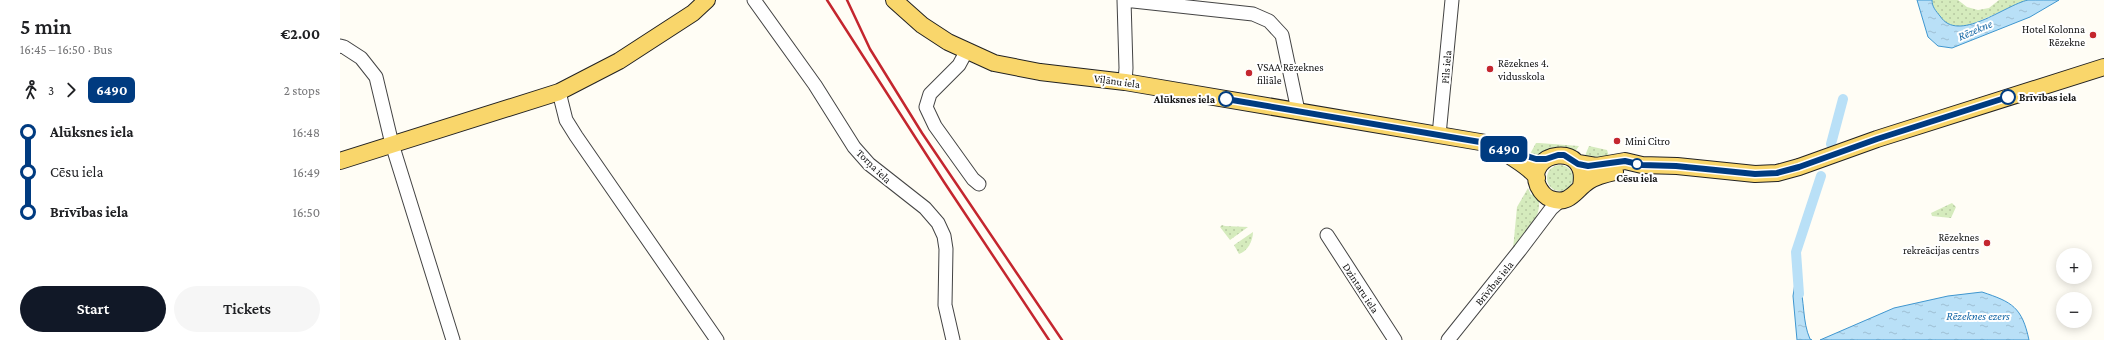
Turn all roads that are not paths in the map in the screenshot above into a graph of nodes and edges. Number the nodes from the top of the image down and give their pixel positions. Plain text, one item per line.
1 (707, 0) edge
2 (754, 0) edge
3 (894, 0) edge
4 (1124, 0) edge
5 (1452, 0) edge
6 (340, 46) edge
7 (966, 52) junction
8 (2104, 67) edge
9 (1125, 82) junction
10 (559, 92) junction
11 (1296, 112) junction
12 (1439, 135) junction
13 (392, 144) junction
14 (1498, 148) junction
15 (1546, 159) junction
16 (340, 161) edge
17 (1578, 164) junction
18 (1642, 165) junction
19 (979, 184) dead end
20 (1538, 184) junction
21 (1582, 186) junction
22 (1560, 201) junction
23 (1539, 225) junction
24 (1327, 235) dead end
25 (453, 340) edge
26 (717, 340) edge
27 (953, 340) edge
28 (1395, 340) edge
29 (1448, 340) edge

1 - 10 main road
2 - 27 street, Torņa iela
3 - 7 main road, Viļānu iela
4 - 9 street
4 - 11 street
5 - 12 street, Pils iela
6 - 13 street
7 - 9 main road, Viļānu iela
7 - 19 street
8 - 18 main road
9 - 11 main road, Viļānu iela
10 - 13 main road
10 - 26 street
11 - 12 main road, Viļānu iela
12 - 14 main road, Viļānu iela
13 - 16 main road
13 - 25 street
14 - 15 main road, Viļānu iela
14 - 20 main road
15 - 17 main road
15 - 20 main road
17 - 18 main road
17 - 21 main road
18 - 21 main road
20 - 22 main road
20 - 23 street
21 - 22 main road
22 - 23 street, Brīvības iela
23 - 29 street, Brīvības iela
24 - 28 street, Dzintaru iela

